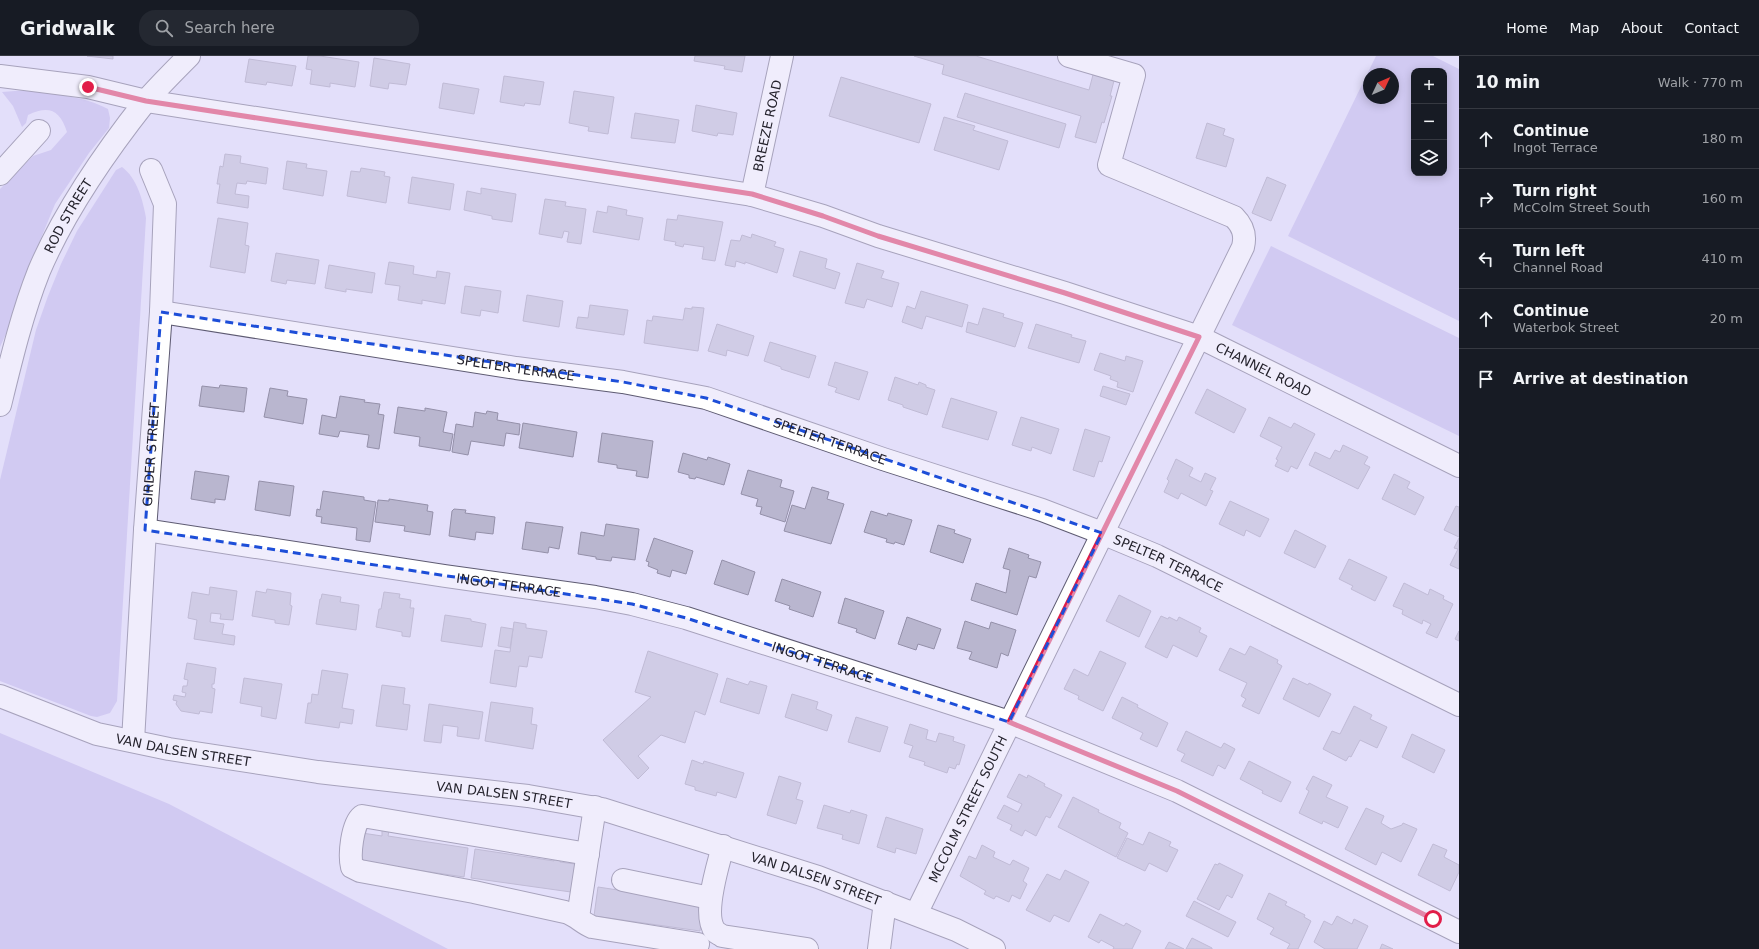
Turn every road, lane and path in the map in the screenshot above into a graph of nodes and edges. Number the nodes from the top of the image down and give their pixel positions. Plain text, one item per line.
1 (189, 56) edge
2 (782, 56) edge
3 (1069, 56) edge
4 (0, 76) edge
5 (146, 101) junction
6 (39, 131) dead end
7 (151, 170) dead end
8 (0, 174) edge
9 (752, 194) junction
10 (161, 312) junction
11 (1199, 337) junction
12 (4, 373) edge
13 (0, 405) edge
14 (1459, 466) edge
15 (145, 530) junction
16 (1102, 533) junction
17 (0, 696) edge
18 (1459, 705) edge
19 (1009, 722) junction
20 (133, 741) junction
21 (595, 807) junction
22 (723, 846) junction
23 (588, 854) junction
24 (624, 880) dead end
25 (710, 898) junction
26 (885, 902) junction
27 (916, 914) junction
28 (578, 917) junction
29 (1459, 932) edge
30 (698, 944) dead end
31 (807, 949) edge
32 (879, 949) edge
33 (994, 949) edge

1 - 5 street, ROD STREET
2 - 9 street, BREEZE ROAD
3 - 11 street, MCCOLM STREET SOUTH
4 - 5 street, CHANNEL ROAD
5 - 9 street, CHANNEL ROAD
5 - 12 street, ROD STREET
6 - 8 street
7 - 10 street, GIRDER STREET
9 - 11 street, CHANNEL ROAD
10 - 15 street, GIRDER STREET
10 - 16 street, SPELTER TERRACE
11 - 14 street, CHANNEL ROAD
11 - 16 street, MCCOLM STREET SOUTH
12 - 13 street, ROD STREET
15 - 19 street, INGOT TERRACE
15 - 20 street, GIRDER STREET
16 - 18 street, SPELTER TERRACE
16 - 19 street, MCCOLM STREET SOUTH
17 - 20 street, VAN DALSEN STREET
19 - 27 street, MCCOLM STREET SOUTH
19 - 29 street, INGOT TERRACE
20 - 21 street, VAN DALSEN STREET
21 - 22 street, VAN DALSEN STREET
21 - 23 street
22 - 25 street
22 - 26 street, VAN DALSEN STREET
23 - 28 street
23 - 28 street
24 - 25 street
25 - 31 street
26 - 27 street, VAN DALSEN STREET
26 - 32 street
27 - 33 street, VAN DALSEN STREET
28 - 30 street

